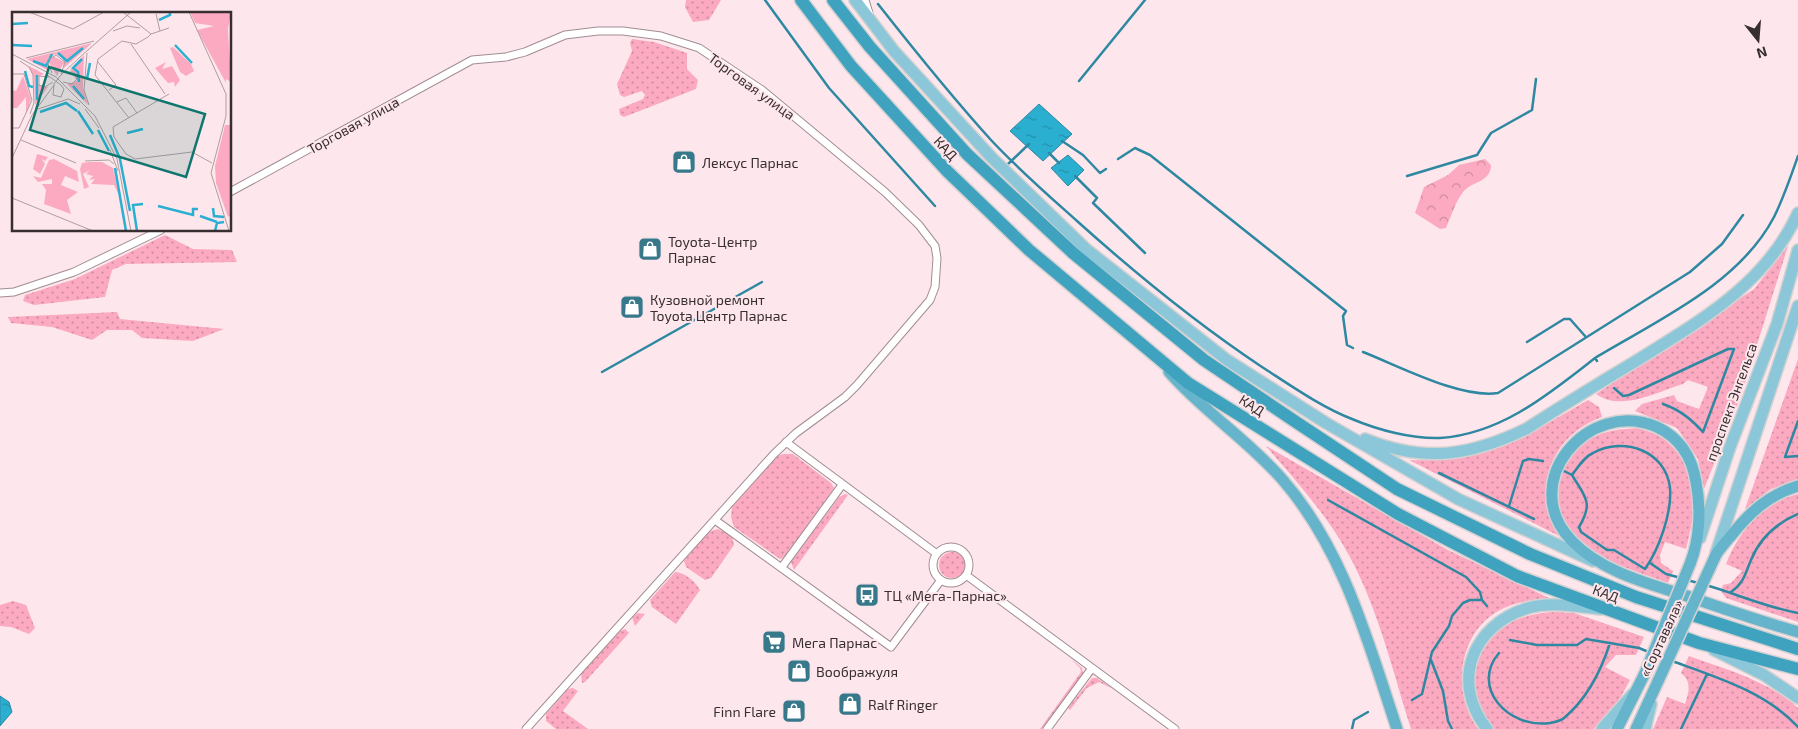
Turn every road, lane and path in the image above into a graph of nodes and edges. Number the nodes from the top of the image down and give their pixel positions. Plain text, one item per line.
1 (801, 0) edge
2 (833, 0) edge
3 (855, 0) edge
4 (865, 0) edge
5 (871, 21) junction
6 (231, 191) edge
7 (1798, 212) edge
8 (159, 231) edge
9 (1798, 250) edge
10 (0, 293) edge
11 (1798, 306) edge
12 (1154, 356) junction
13 (1326, 423) junction
14 (786, 442) junction
15 (842, 485) junction
16 (1798, 486) edge
17 (715, 520) junction
18 (1695, 552) junction
19 (937, 554) junction
20 (1715, 556) junction
21 (1690, 564) joint
22 (782, 567) junction
23 (1620, 573) junction
24 (966, 575) junction
25 (941, 580) junction
26 (1610, 610) junction
27 (1798, 630) edge
28 (1699, 643) junction
29 (1798, 648) edge
30 (1092, 668) junction
31 (1798, 669) edge
32 (1637, 689) junction
33 (1654, 690) junction
34 (1798, 698) edge
35 (526, 729) edge
36 (1047, 729) edge
37 (1175, 729) edge
38 (1397, 729) edge
39 (1487, 729) edge
40 (1602, 729) edge
41 (1617, 729) edge
42 (1636, 729) edge
43 (1645, 729) edge

1 - 12 highway, КАД
2 - 29 highway, КАД
3 - 5 main road
4 - 5 street
5 - 13 main road
6 - 14 street, Торговая улица
7 - 13 main road
8 - 10 street
9 - 18 main road, проспект Энгельса
11 - 20 main road
12 - 26 highway, КАД
12 - 38 highway
13 - 23 main road
14 - 15 street
14 - 17 street
15 - 19 street
15 - 22 street
16 - 20 highway, «Сортавала»
17 - 22 street
17 - 35 street
18 - 21 highway, проспект Энгельса
18 - 23 highway
19 - 24 street
19 - 25 street
20 - 33 highway, «Сортавала», bridge
21 - 32 highway, «Сортавала», bridge
22 - 25 street
23 - 27 highway
24 - 25 street
24 - 30 street
26 - 28 highway, КАД
26 - 39 main road
28 - 31 highway, КАД
28 - 34 main road
30 - 36 street
30 - 37 street
32 - 40 main road
32 - 41 highway, «Сортавала»
33 - 42 highway, «Сортавала»
33 - 43 main road

